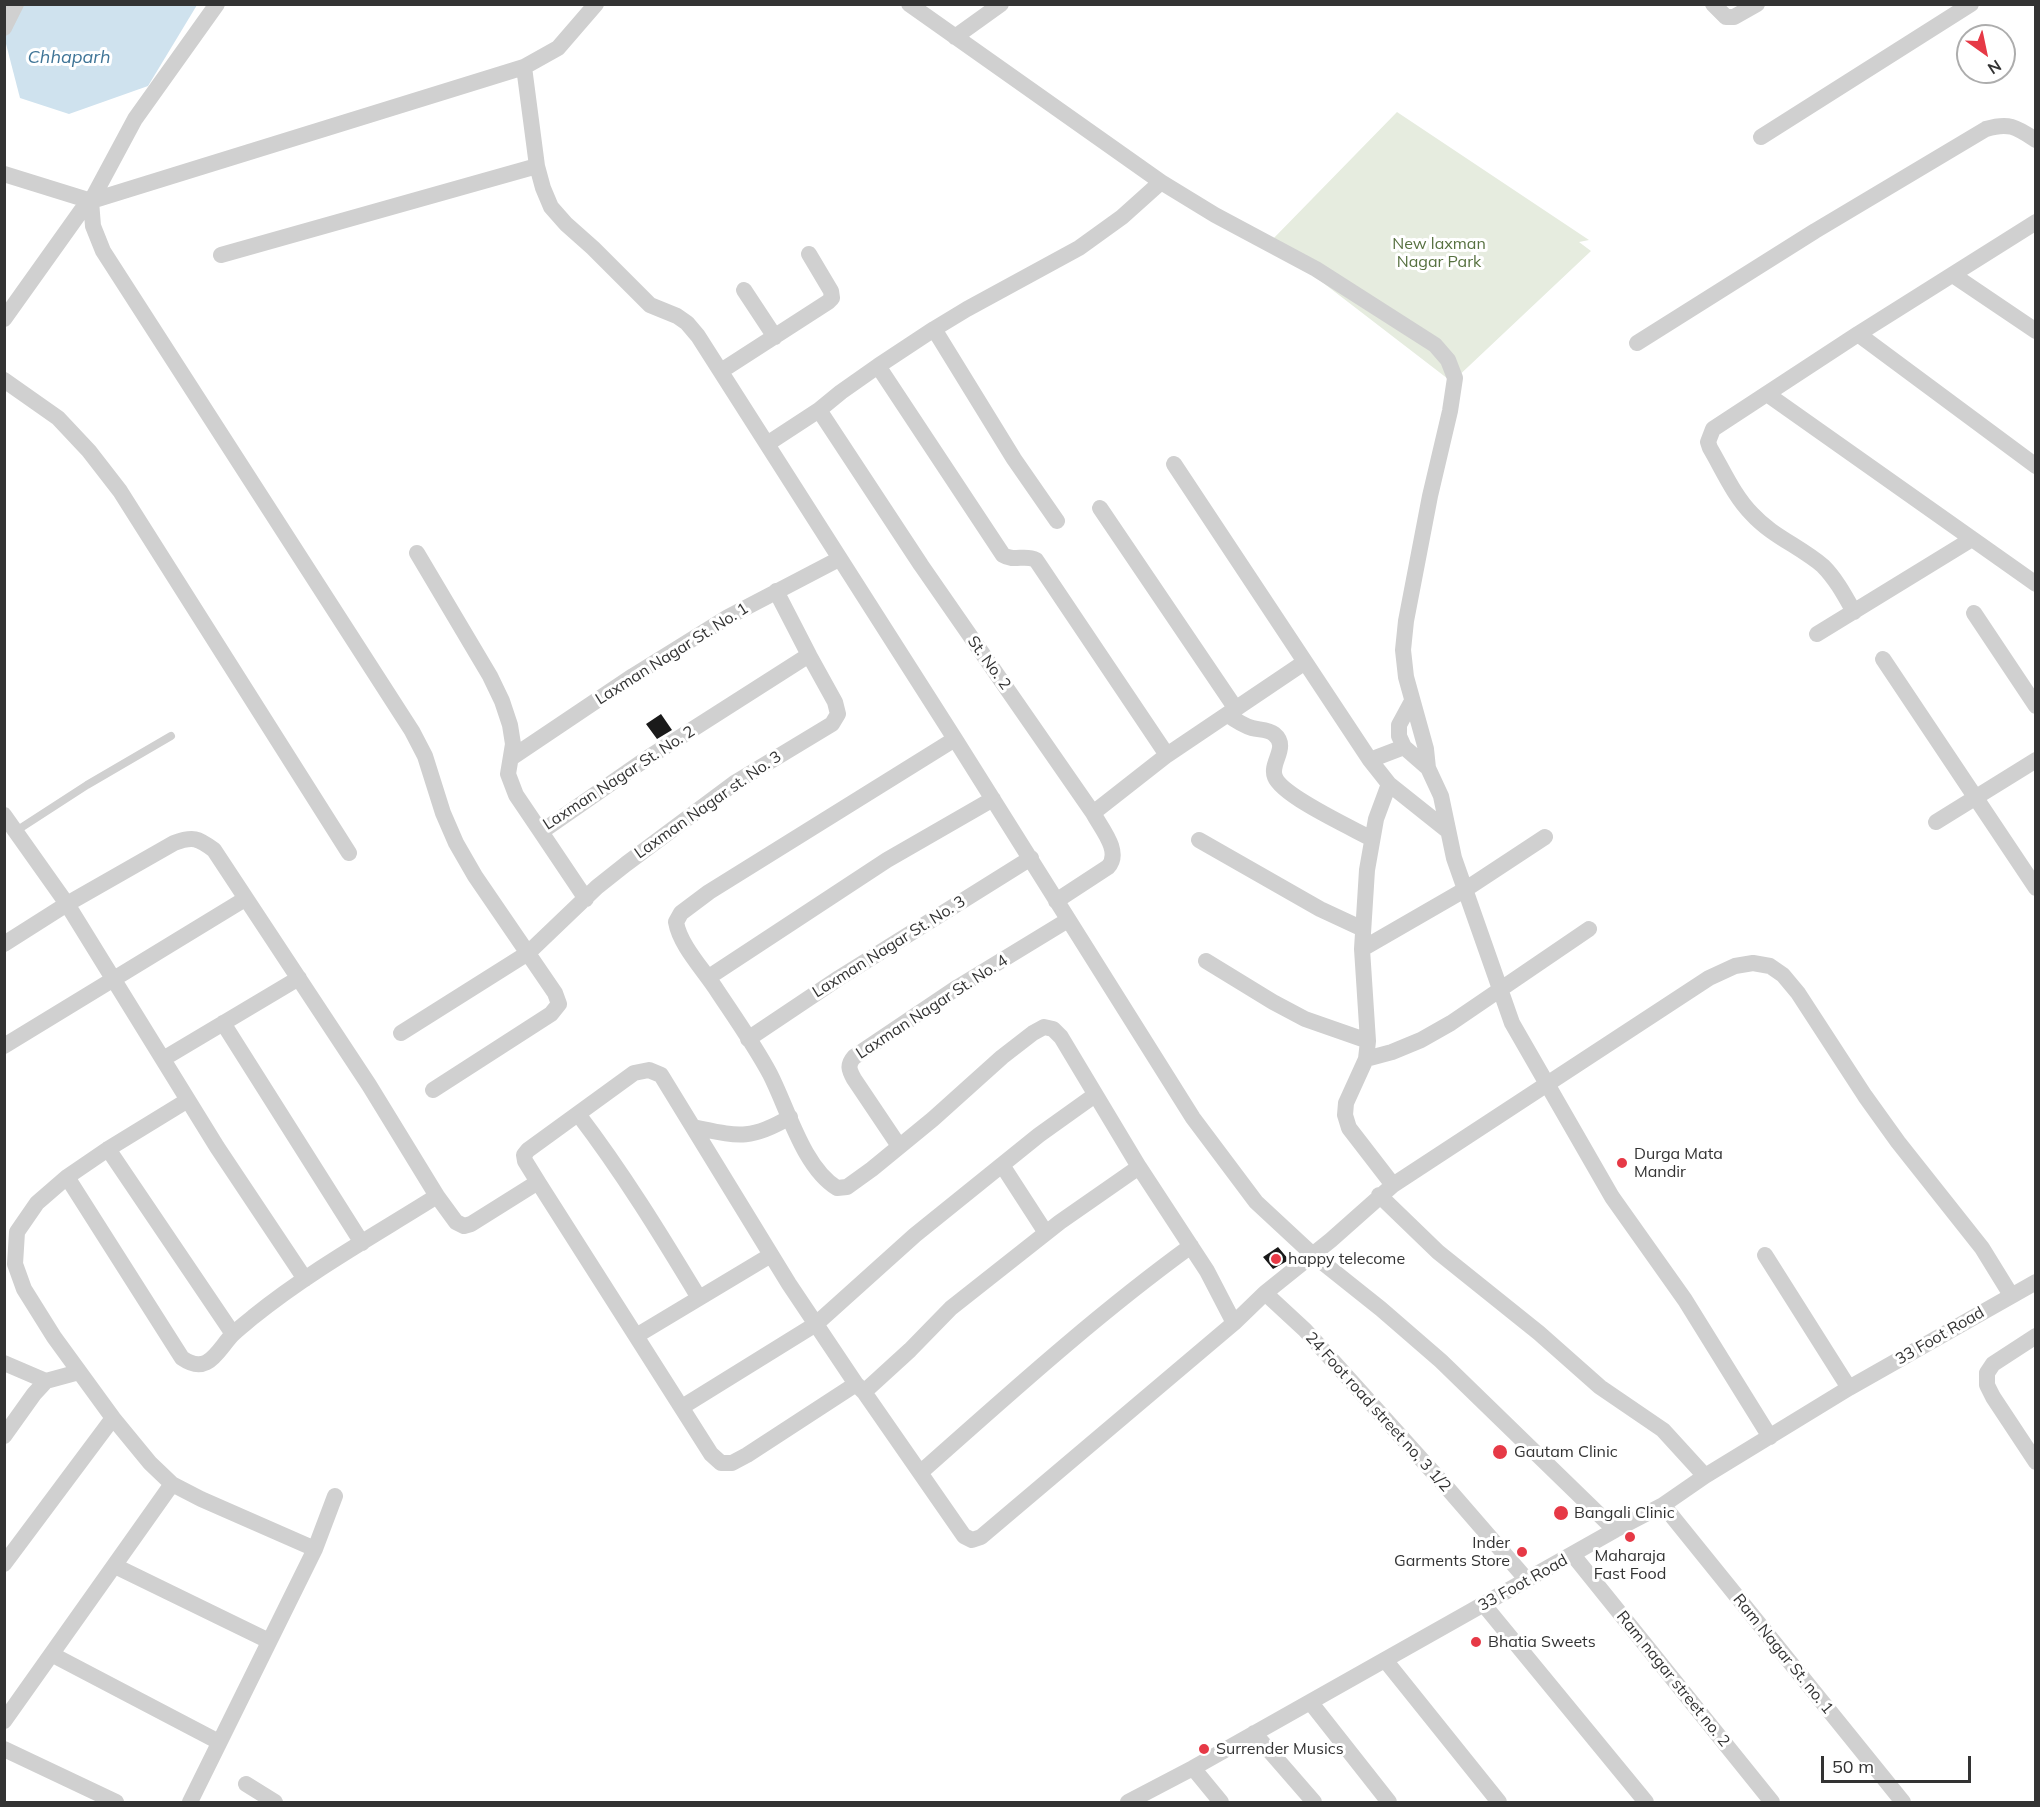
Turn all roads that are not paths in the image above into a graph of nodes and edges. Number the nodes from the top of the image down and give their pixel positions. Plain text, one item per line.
1 (16, 4) edge
2 (217, 4) edge
3 (596, 4) edge
4 (909, 4) edge
5 (1001, 4) edge
6 (1713, 4) edge
7 (1757, 4) edge
8 (1971, 4) edge
9 (4, 28) edge
10 (955, 37) junction
11 (524, 67) junction
12 (1761, 137) dead end
13 (2036, 140) edge
14 (537, 166) junction
15 (4, 174) edge
16 (1161, 182) junction
17 (91, 201) junction
18 (2036, 222) edge
19 (809, 254) dead end
20 (221, 255) dead end
21 (1953, 275) junction
22 (744, 290) dead end
23 (4, 319) edge
24 (934, 329) junction
25 (2036, 331) edge
26 (1858, 334) junction
27 (775, 337) junction
28 (1637, 343) dead end
29 (878, 366) junction
30 (721, 372) junction
31 (4, 380) edge
32 (1767, 394) junction
33 (819, 410) junction
34 (767, 444) junction
35 (1174, 464) dead end
36 (2036, 466) edge
37 (1100, 508) dead end
38 (1057, 521) dead end
39 (1972, 539) junction
40 (417, 553) dead end
41 (839, 559) junction
42 (2036, 584) edge
43 (776, 591) junction
44 (1854, 612) junction
45 (1974, 614) dead end
46 (1817, 634) dead end
47 (809, 655) junction
48 (1883, 659) dead end
49 (1305, 662) junction
50 (1412, 700) junction
51 (2036, 706) edge
52 (1232, 712) junction
53 (171, 736) dead end
54 (956, 739) junction
55 (1404, 747) junction
56 (1167, 755) junction
57 (511, 759) junction
58 (1370, 760) junction
59 (2036, 760) edge
60 (1428, 768) junction
61 (1389, 784) junction
62 (1976, 798) junction
63 (993, 799) junction
64 (1093, 813) junction
65 (1936, 822) dead end
66 (9, 826) edge
67 (1448, 831) junction
68 (541, 832) junction
69 (1545, 837) dead end
70 (1372, 838) junction
71 (1199, 840) dead end
72 (348, 853) dead end
73 (1030, 858) junction
74 (2036, 888) edge
75 (1466, 889) junction
76 (246, 899) junction
77 (586, 899) junction
78 (1056, 901) junction
79 (67, 904) junction
80 (1068, 920) junction
81 (1363, 929) junction
82 (1589, 929) dead end
83 (4, 944) edge
84 (1362, 949) junction
85 (528, 953) junction
86 (1206, 961) dead end
87 (709, 977) junction
88 (299, 978) junction
89 (114, 980) junction
90 (1500, 990) junction
91 (223, 1023) junction
92 (401, 1034) dead end
93 (748, 1039) junction
94 (1368, 1041) junction
95 (4, 1046) edge
96 (163, 1059) junction
97 (1366, 1059) junction
98 (1545, 1084) junction
99 (433, 1090) dead end
100 (1095, 1095) junction
101 (188, 1100) junction
102 (578, 1114) junction
103 (790, 1117) junction
104 (693, 1127) junction
105 (899, 1146) junction
106 (108, 1149) junction
107 (1002, 1165) junction
108 (1139, 1167) junction
109 (67, 1177) junction
110 (538, 1182) junction
111 (1393, 1185) junction
112 (1379, 1195) junction
113 (437, 1196) junction
114 (1046, 1233) junction
115 (362, 1243) junction
116 (1191, 1246) junction
117 (1311, 1254) junction
118 (771, 1255) junction
119 (1765, 1255) dead end
120 (305, 1279) junction
121 (2036, 1282) edge
122 (1265, 1293) junction
123 (2011, 1295) junction
124 (699, 1299) junction
125 (1234, 1323) junction
126 (816, 1324) junction
127 (233, 1334) junction
128 (636, 1336) junction
129 (2036, 1336) edge
130 (4, 1363) edge
131 (78, 1372) junction
132 (46, 1381) junction
133 (860, 1388) junction
134 (1849, 1388) junction
135 (682, 1407) junction
136 (112, 1418) junction
137 (4, 1436) edge
138 (1770, 1437) junction
139 (2036, 1462) edge
140 (921, 1472) junction
141 (1705, 1476) junction
142 (172, 1484) junction
143 (335, 1496) dead end
144 (1663, 1505) junction
145 (1615, 1530) junction
146 (315, 1549) junction
147 (1573, 1555) junction
148 (4, 1564) edge
149 (115, 1566) junction
150 (1527, 1580) junction
151 (1484, 1605) junction
152 (270, 1641) junction
153 (53, 1655) junction
154 (1385, 1660) junction
155 (1311, 1703) junction
156 (4, 1721) edge
157 (1254, 1733) junction
158 (219, 1742) junction
159 (4, 1749) edge
160 (1193, 1768) junction
161 (246, 1784) dead end
162 (1129, 1802) edge
163 (116, 1803) edge
164 (190, 1803) edge
165 (275, 1803) edge
166 (1221, 1803) edge
167 (1314, 1803) edge
168 (1389, 1803) edge
169 (1499, 1803) edge
170 (1646, 1803) edge
171 (1772, 1803) edge
172 (1903, 1803) edge

1 - 9 street
2 - 17 street
3 - 11 street
4 - 10 street
5 - 10 street
6 - 7 street
8 - 12 street
10 - 16 street
11 - 14 street
11 - 17 street
13 - 28 street
14 - 20 street
14 - 30 street
15 - 17 street
16 - 24 street
16 - 50 street
17 - 23 street
17 - 85 street
18 - 21 street
19 - 27 street
21 - 25 street
21 - 26 street
22 - 27 street
24 - 29 street
24 - 38 street
26 - 32 street
26 - 36 street
27 - 30 street
29 - 33 street
29 - 56 street
30 - 34 street
31 - 72 street
32 - 39 street
32 - 44 street
33 - 34 street
33 - 64 street, St. No. 2
34 - 41 street
35 - 49 street
37 - 52 street
39 - 42 street
39 - 44 street
40 - 57 street, Laxman Nagar St. No. 2
41 - 43 street, Laxman Nagar St. No. 1
41 - 54 street
43 - 47 street
43 - 57 street, Laxman Nagar St. No. 1
44 - 46 street
45 - 51 street
47 - 68 street, Laxman Nagar St. No. 2
47 - 77 street, Laxman Nagar st. No. 3
48 - 62 street
49 - 52 street
49 - 58 street
50 - 55 street
50 - 60 street
52 - 56 street
52 - 70 street
53 - 66 lane
54 - 63 street
54 - 87 street
55 - 58 street
55 - 60 street
56 - 64 street
57 - 68 street, Laxman Nagar St. No. 2
58 - 61 street
59 - 62 street
60 - 67 street
61 - 67 street
61 - 70 street
62 - 65 street
62 - 74 street
63 - 73 street
63 - 87 street
64 - 78 street, St. No. 2
66 - 79 street
67 - 75 street
68 - 77 street
69 - 75 street
70 - 81 street
71 - 81 street
73 - 78 street
73 - 93 street, Laxman Nagar St. No. 3
75 - 84 street
75 - 90 street
76 - 79 street
76 - 88 street
76 - 89 street
77 - 85 street, Laxman Nagar st. No. 3
78 - 80 street
79 - 83 street
79 - 89 street
80 - 105 street, Laxman Nagar St. No. 4
80 - 117 street
81 - 84 street
82 - 90 street
84 - 94 street
85 - 92 street, Laxman Nagar st. No. 3
85 - 99 street
86 - 94 street
87 - 93 street
88 - 91 street
88 - 113 street
89 - 95 street
89 - 96 street
90 - 97 street
90 - 98 street
91 - 96 street
91 - 115 street
93 - 103 street
94 - 97 street
96 - 101 street
97 - 111 street
98 - 111 street
98 - 123 street
98 - 138 street
100 - 105 street
100 - 107 street
100 - 108 street
101 - 106 street
101 - 120 street
102 - 104 street
102 - 110 street
102 - 124 street
103 - 104 street
103 - 105 street
104 - 118 street
106 - 109 street
106 - 127 street
107 - 114 street
107 - 126 street
108 - 114 street
108 - 116 street
109 - 127 street
109 - 131 street
110 - 113 street
110 - 128 street
111 - 112 street
112 - 117 street
112 - 141 street
113 - 115 street
114 - 133 street
115 - 120 street
116 - 125 street
116 - 140 street
117 - 122 street
117 - 145 street
118 - 124 street
118 - 126 street
119 - 134 street
120 - 127 street
121 - 123 street, 33 Foot Road
122 - 125 street
122 - 150 street, 24 Foot road street no, 3 1/2
123 - 134 street, 33 Foot Road
124 - 128 street
125 - 140 street
126 - 133 street
126 - 135 street
128 - 135 street
129 - 139 street
130 - 132 street
131 - 132 street
131 - 136 street
132 - 137 street
133 - 135 street
133 - 140 street
134 - 138 street, 33 Foot Road
136 - 142 street
136 - 148 street
138 - 141 street, 33 Foot Road
141 - 144 street, 33 Foot Road
142 - 146 street
142 - 149 street
143 - 146 street
144 - 145 street, 33 Foot Road
144 - 172 street, Ram Nagar St. no. 1
145 - 147 street, 33 Foot Road
146 - 152 street
147 - 150 street, 33 Foot Road
147 - 171 street, Ram nagar street no. 2
149 - 152 street
149 - 153 street
150 - 151 street, 33 Foot Road
151 - 154 street, 33 Foot Road
151 - 170 street
152 - 158 street
153 - 156 street
153 - 158 street
154 - 155 street, 33 Foot Road
154 - 169 street
155 - 157 street, 33 Foot Road
155 - 168 street
157 - 160 street, 33 Foot Road
157 - 167 street
158 - 164 street
159 - 163 street
160 - 162 street, 33 Foot Road
160 - 166 street
161 - 165 street

